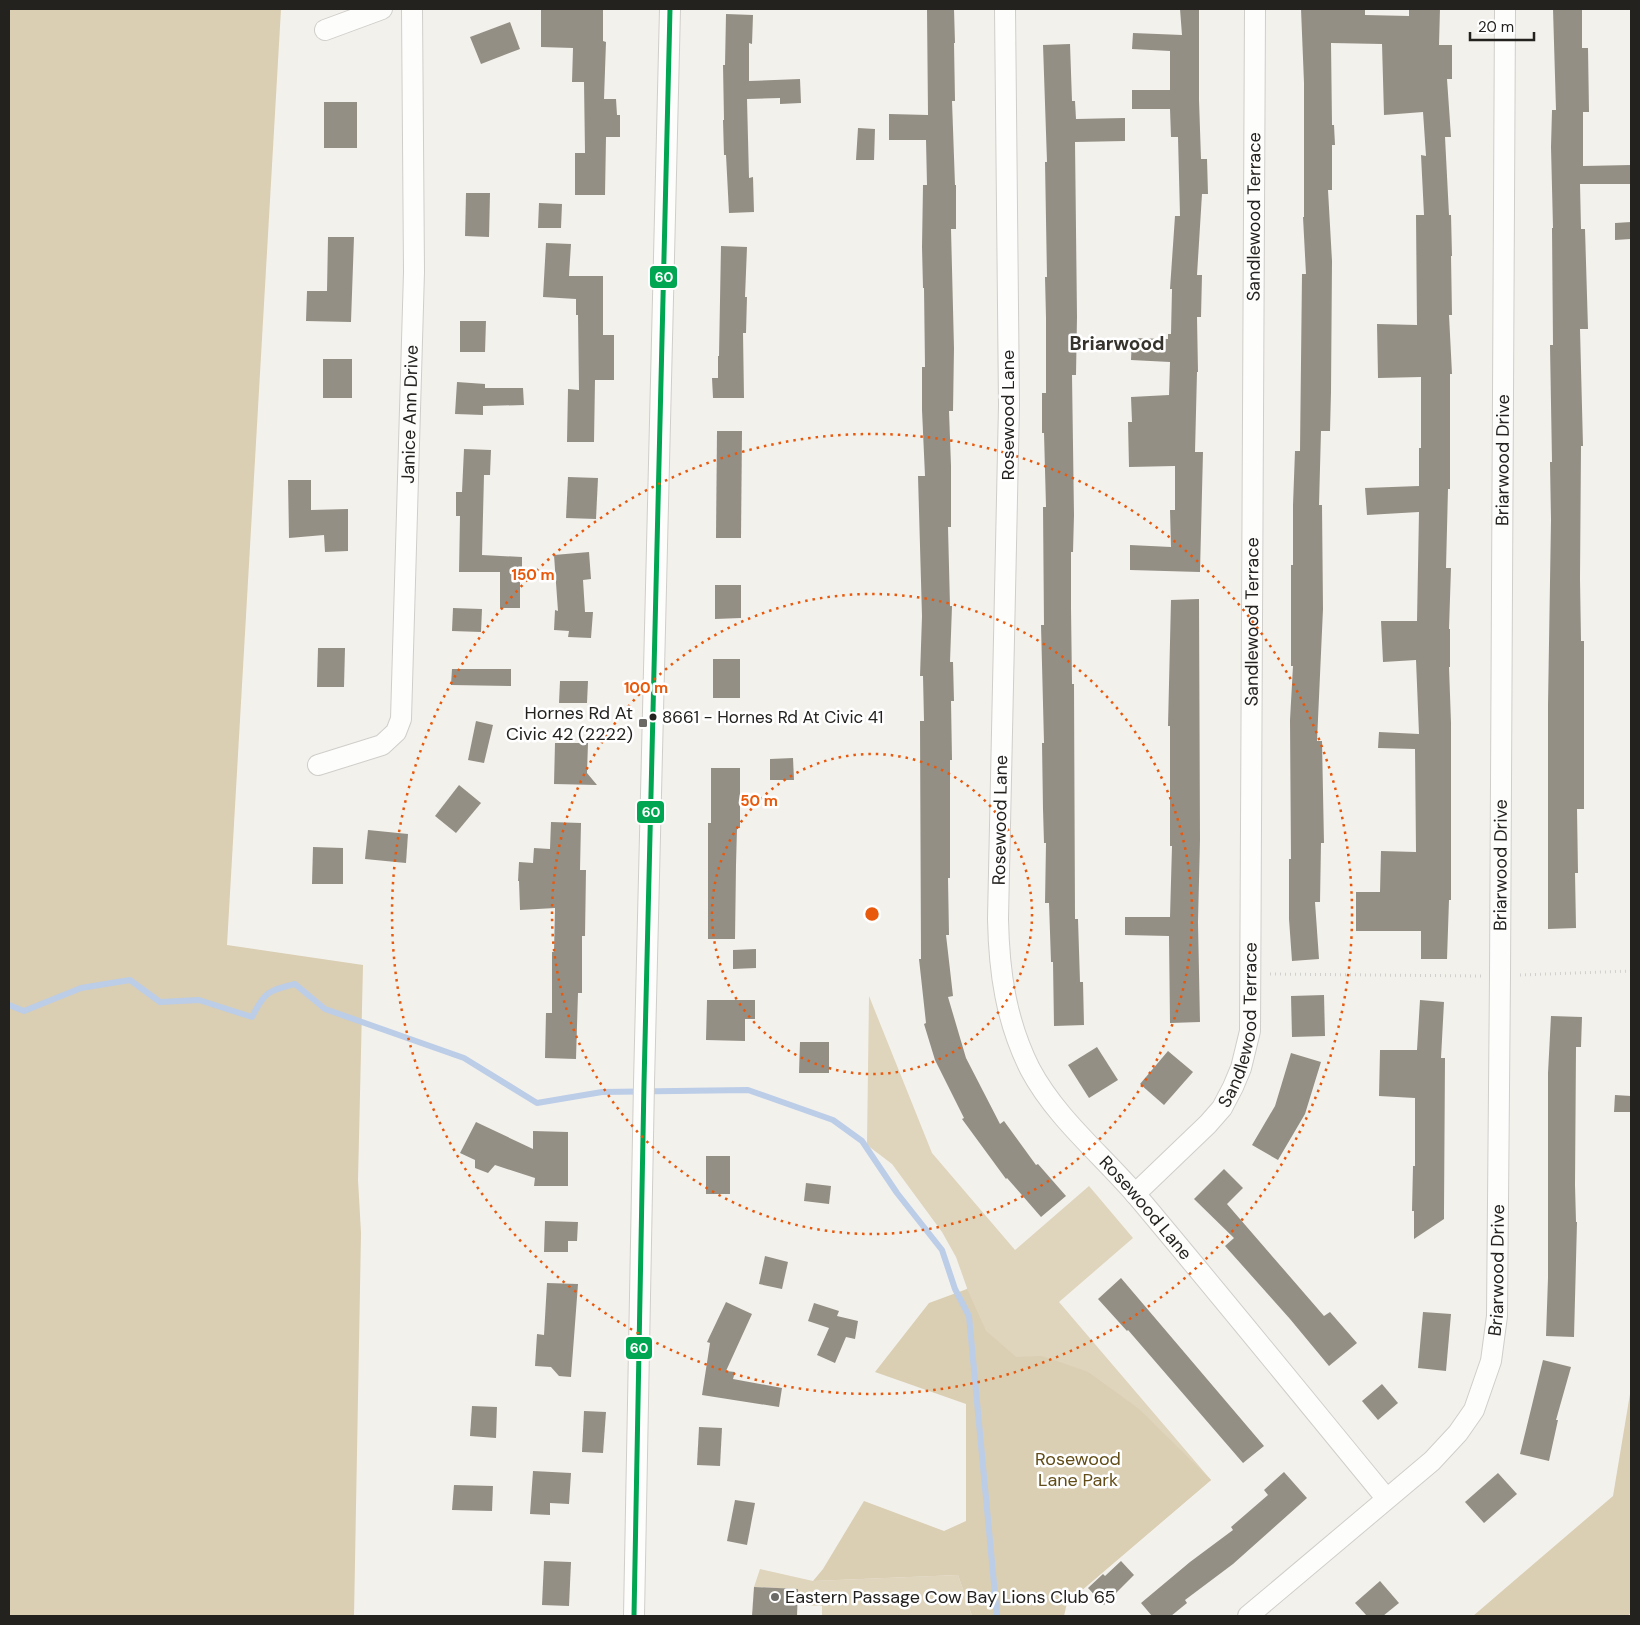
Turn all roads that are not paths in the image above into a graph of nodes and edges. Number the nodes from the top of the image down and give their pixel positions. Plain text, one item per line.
1 (382, 9) edge
2 (412, 9) edge
3 (670, 9) edge
4 (1005, 9) edge
5 (1255, 9) edge
6 (1505, 9) edge
7 (325, 30) dead end
8 (318, 765) dead end
9 (1135, 1194) junction
10 (1386, 1498) junction
11 (634, 1616) edge
12 (1248, 1616) edge

1 - 7 street
2 - 8 street, Janice Ann Drive
3 - 11 street
4 - 9 street, Rosewood Lane
5 - 9 street, Sandlewood Terrace
6 - 10 street, Briarwood Drive
9 - 10 street, Rosewood Lane
10 - 12 street, Briarwood Drive

